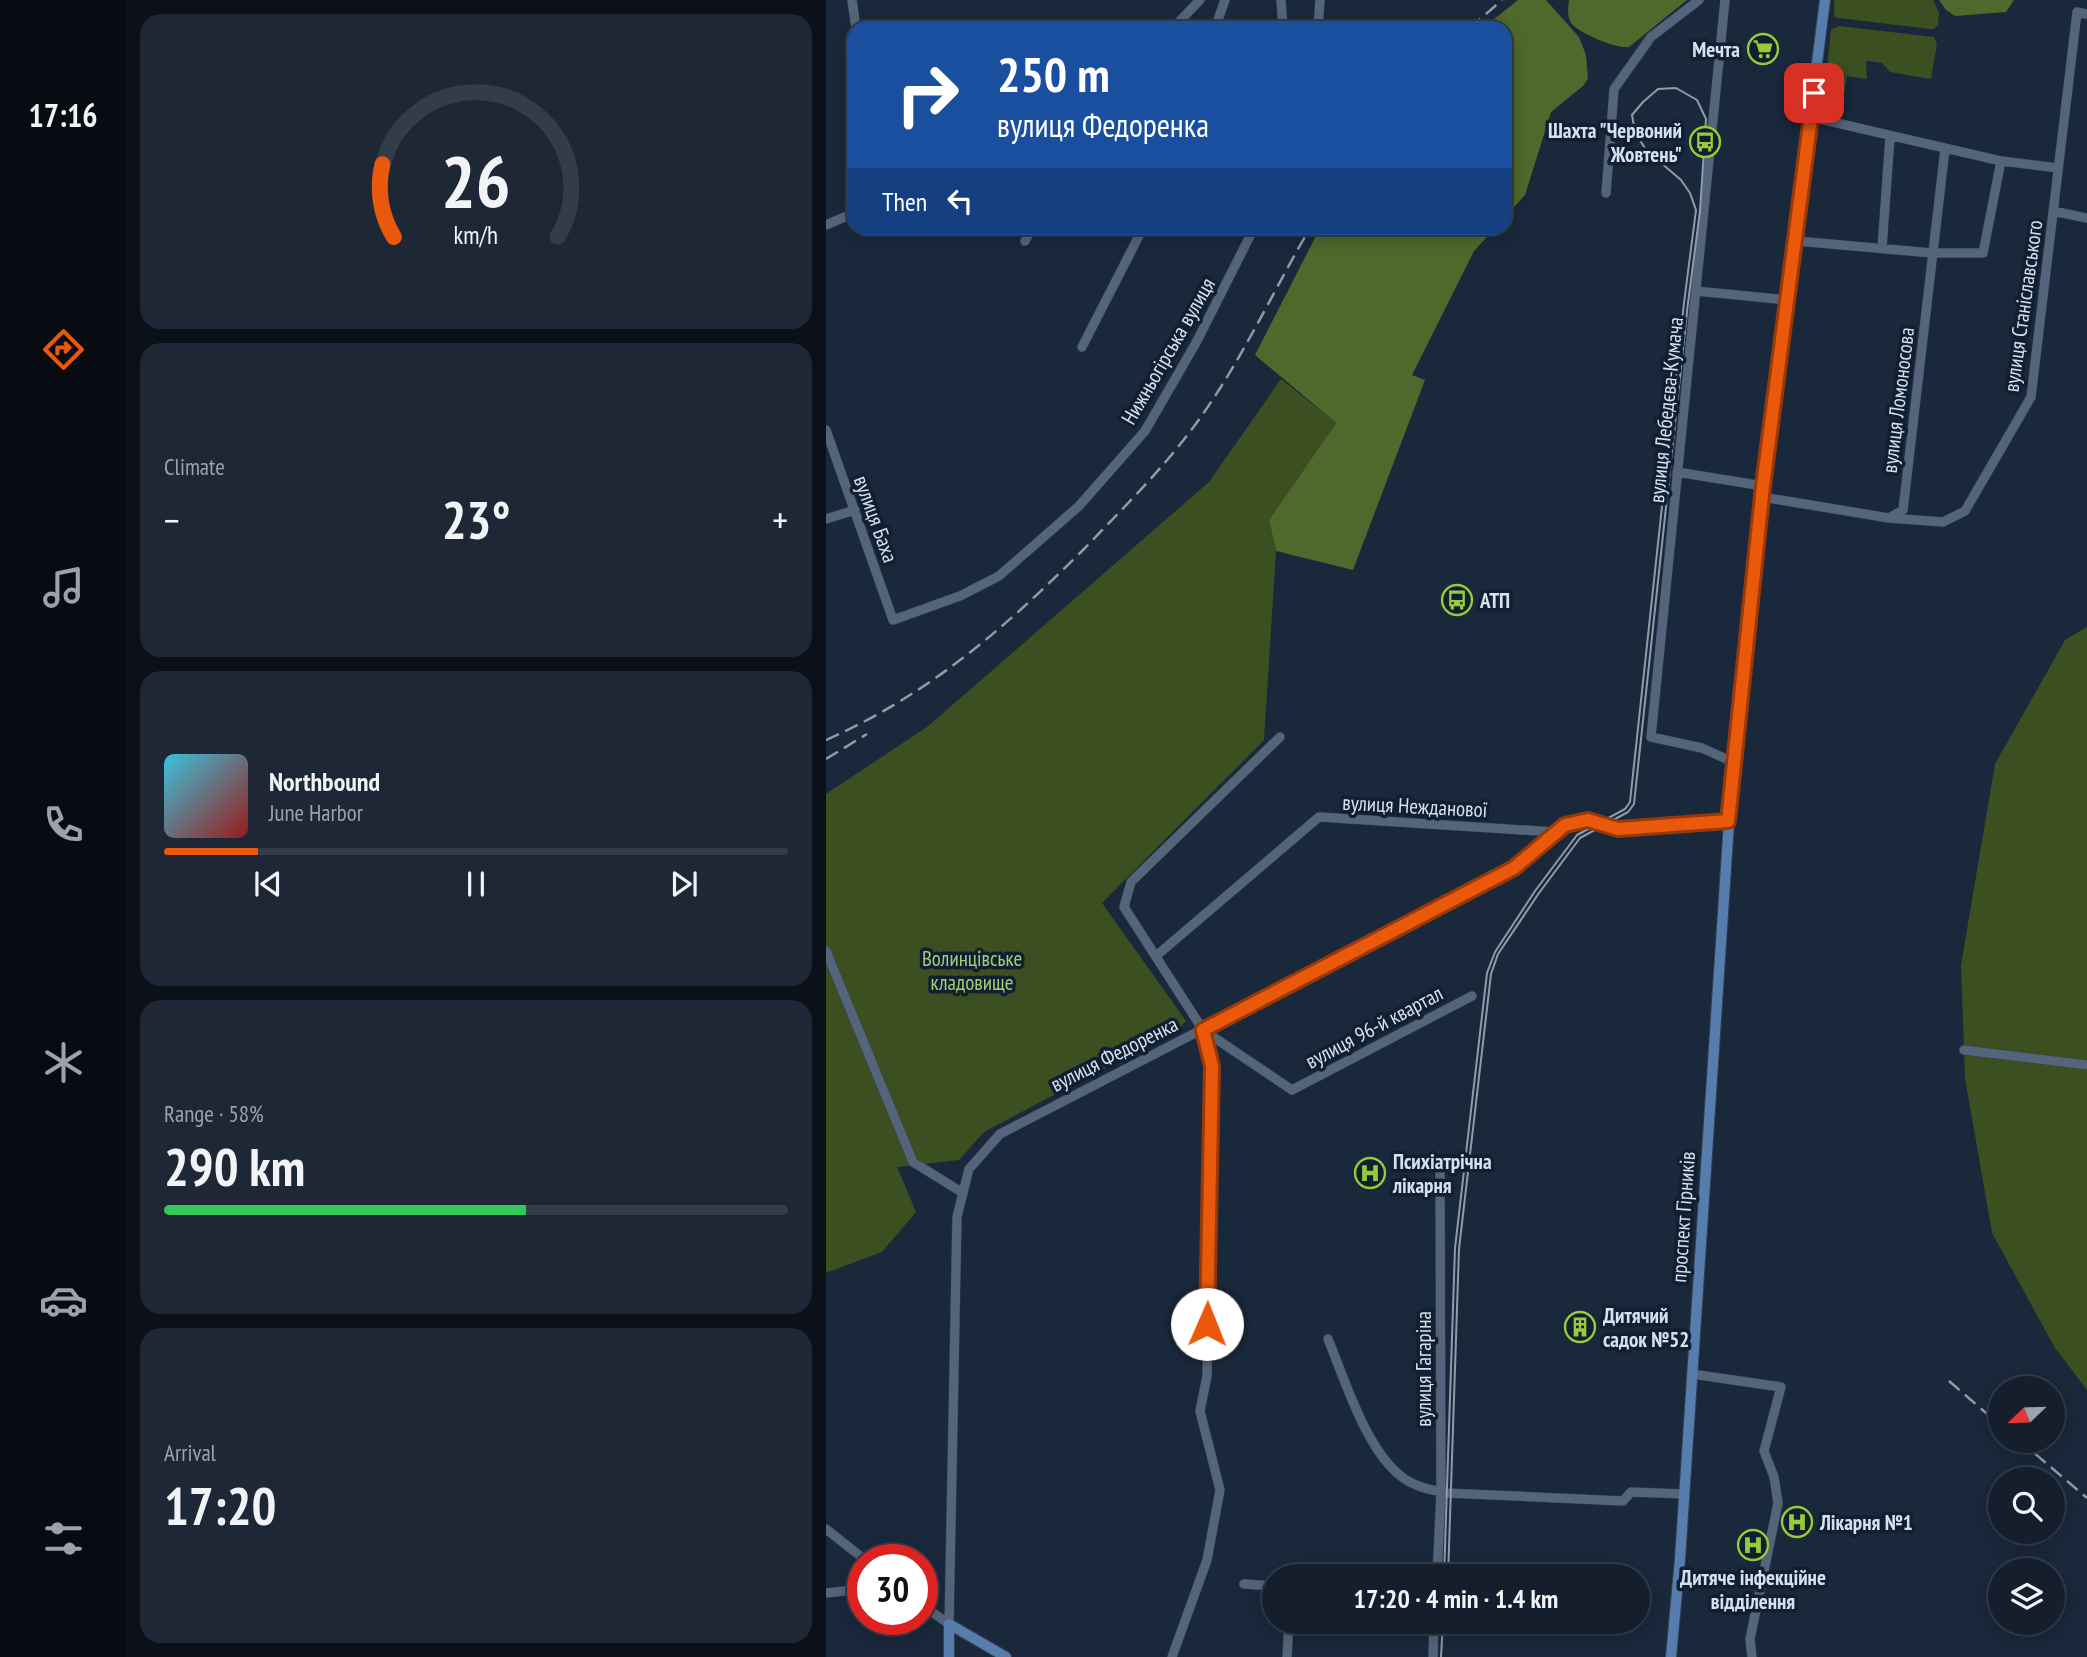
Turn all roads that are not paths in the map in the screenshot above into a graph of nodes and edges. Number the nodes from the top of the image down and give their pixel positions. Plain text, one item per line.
1 (852, 0) edge
2 (1200, 0) edge
3 (1225, 0) edge
4 (1281, 0) edge
5 (1320, 0) edge
6 (1699, 0) edge
7 (1725, 0) edge
8 (1825, 0) edge
9 (2082, 13) edge
10 (855, 21) edge
11 (1180, 21) edge
12 (1218, 21) edge
13 (1282, 21) edge
14 (1318, 21) edge
15 (1811, 117) junction
16 (1890, 137) junction
17 (1945, 149) junction
18 (2001, 161) junction
19 (2059, 168) junction
20 (1606, 193) dead end
21 (2053, 211) junction
22 (847, 216) edge
23 (2087, 218) edge
24 (826, 225) edge
25 (1028, 235) edge
26 (1139, 235) edge
27 (1250, 235) edge
28 (1796, 241) junction
29 (1025, 242) dead end
30 (1882, 248) junction
31 (1932, 253) junction
32 (1696, 291) junction
33 (1787, 300) junction
34 (1082, 346) dead end
35 (826, 430) edge
36 (1677, 472) junction
37 (1762, 492) junction
38 (855, 510) junction
39 (1889, 518) junction
40 (826, 519) edge
41 (893, 620) joint
42 (1280, 737) dead end
43 (1733, 762) junction
44 (1728, 821) junction
45 (1555, 832) junction
46 (826, 951) edge
47 (1156, 956) junction
48 (1472, 996) dead end
49 (1203, 1030) junction
50 (1964, 1050) dead end
51 (2087, 1065) edge
52 (1440, 1162) dead end
53 (963, 1193) junction
54 (1328, 1339) dead end
55 (1692, 1374) junction
56 (1441, 1492) junction
57 (1685, 1494) junction
58 (826, 1529) edge
59 (847, 1546) edge
60 (1438, 1564) edge
61 (1244, 1584) dead end
62 (1262, 1585) edge
63 (847, 1591) edge
64 (826, 1593) edge
65 (938, 1617) edge
66 (949, 1625) junction
67 (1288, 1634) edge
68 (1434, 1634) edge
69 (949, 1657) edge
70 (1006, 1657) edge
71 (1172, 1657) edge
72 (1287, 1657) edge
73 (1433, 1657) edge
74 (1671, 1657) edge
75 (1752, 1657) edge

1 - 10 street
2 - 11 street
3 - 12 street
4 - 13 street
5 - 14 street
6 - 20 street
7 - 32 street, вулиця Лебедєва-Кумача
8 - 15 main road, проспект Гірників
9 - 19 street, вулиця Станіславського
15 - 16 street
15 - 28 main road, проспект Гірників
16 - 17 street
16 - 30 street
17 - 18 street
17 - 31 street, вулиця Ломоносова
18 - 19 street
18 - 31 street
19 - 21 street, вулиця Станіславського
21 - 23 street
21 - 39 street, вулиця Станіславського
22 - 24 street
25 - 29 street
26 - 34 street
27 - 41 street, Нижньогірська вулиця
28 - 30 street
28 - 33 main road, проспект Гірників
30 - 31 street
31 - 39 street, вулиця Ломоносова
32 - 33 street
32 - 36 street, вулиця Лебедєва-Кумача
33 - 37 main road, проспект Гірників
35 - 38 street, вулиця Баха
36 - 37 street
36 - 43 street, вулиця Лебедєва-Кумача
37 - 39 street
37 - 43 main road, проспект Гірників
38 - 40 street
38 - 41 street, вулиця Баха
42 - 47 street
43 - 44 main road, проспект Гірників
44 - 45 street, вулиця Федоренка
44 - 55 main road, проспект Гірників
45 - 47 street, вулиця Нежданової
45 - 49 street, вулиця Федоренка
46 - 53 street
47 - 49 street
48 - 49 street, вулиця 96-й квартал
49 - 53 street, вулиця Федоренка
49 - 71 street
50 - 51 street
52 - 56 street, вулиця Гагаріна
53 - 66 street, вулиця Федоренка
54 - 56 street
55 - 57 main road, проспект Гірників
55 - 75 street
56 - 57 street
56 - 60 street, вулиця Гагаріна
57 - 74 main road, проспект Гірників
58 - 59 street
61 - 62 street
63 - 64 street
65 - 66 street
66 - 69 main road, вулиця Федоренка
66 - 70 main road
67 - 72 street
68 - 73 street

